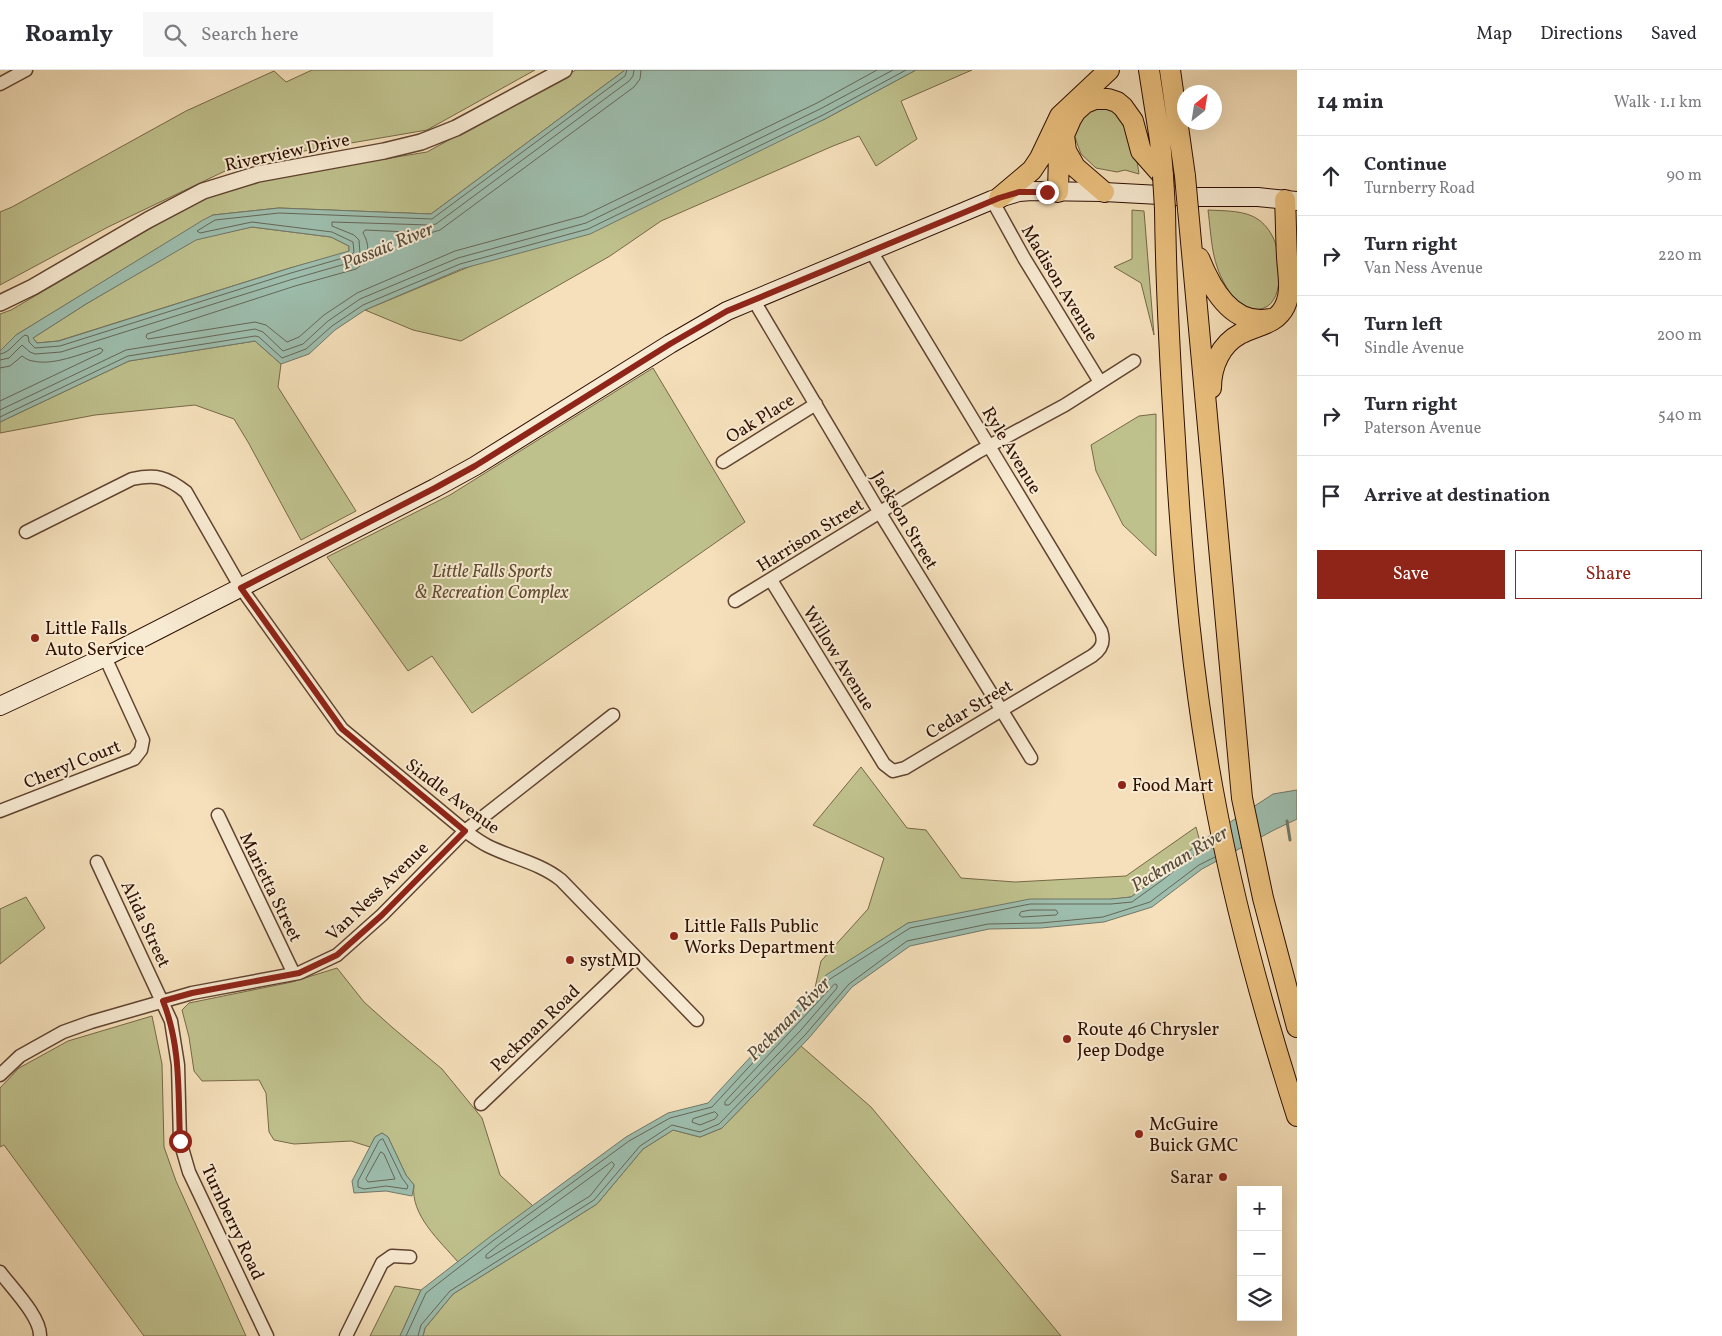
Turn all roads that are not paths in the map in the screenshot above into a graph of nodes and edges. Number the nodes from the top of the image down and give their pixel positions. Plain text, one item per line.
1 (26, 70) edge
2 (564, 70) edge
3 (1109, 70) edge
4 (1149, 70) edge
5 (1170, 70) edge
6 (0, 84) edge
7 (1058, 136) junction
8 (1163, 176) junction
9 (1053, 192) junction
10 (1104, 192) junction
11 (995, 199) junction
12 (1291, 200) edge
13 (1193, 203) junction
14 (1191, 237) junction
15 (871, 251) junction
16 (753, 299) junction
17 (0, 303) edge
18 (1275, 318) junction
19 (1134, 361) dead end
20 (1100, 382) junction
21 (816, 404) junction
22 (989, 447) junction
23 (1211, 460) junction
24 (723, 462) dead end
25 (880, 512) junction
26 (26, 532) dead end
27 (771, 580) junction
28 (241, 588) junction
29 (735, 600) dead end
30 (105, 657) junction
31 (1081, 662) joint
32 (0, 706) edge
33 (1000, 711) junction
34 (613, 715) dead end
35 (878, 754) joint
36 (1031, 758) dead end
37 (0, 811) edge
38 (218, 815) dead end
39 (465, 831) junction
40 (97, 862) dead end
41 (635, 956) junction
42 (294, 974) junction
43 (163, 1001) junction
44 (697, 1020) dead end
45 (1297, 1027) edge
46 (0, 1074) edge
47 (482, 1104) dead end
48 (1297, 1116) edge
49 (410, 1257) dead end
50 (0, 1272) edge
51 (40, 1336) edge
52 (267, 1336) edge
53 (346, 1336) edge

1 - 6 street
2 - 17 street, Riverview Drive
3 - 7 highway
4 - 8 highway
5 - 13 highway, bridge
7 - 8 highway
7 - 9 highway
7 - 10 highway
7 - 11 highway
8 - 48 highway, bridge
9 - 10 main road
9 - 11 main road
10 - 13 main road
11 - 15 main road
11 - 20 street, Madison Avenue
12 - 13 main road
12 - 18 highway
13 - 14 highway
14 - 18 highway
14 - 23 highway
15 - 16 main road
15 - 22 street, Ryle Avenue
16 - 21 street, Jackson Street
16 - 28 main road
18 - 23 highway
19 - 20 street, Harrison Street
20 - 22 street, Harrison Street
21 - 24 street, Oak Place
21 - 25 street, Jackson Street
22 - 25 street, Harrison Street
22 - 31 street, Ryle Avenue
23 - 45 highway
25 - 27 street, Harrison Street
25 - 33 street, Jackson Street
26 - 28 street, Sindle Avenue
27 - 29 street, Harrison Street
27 - 35 street, Willow Avenue
28 - 30 main road
28 - 39 street, Sindle Avenue
30 - 32 main road
30 - 37 street, Cheryl Court
31 - 33 street, Cedar Street
33 - 35 street, Cedar Street
33 - 36 street, Jackson Street
34 - 39 street, Van Ness Avenue
38 - 42 street, Marietta Street
39 - 41 street, Sindle Avenue
39 - 42 street, Van Ness Avenue
40 - 43 street, Alida Street
41 - 44 street, Sindle Avenue
41 - 47 street, Peckman Road
42 - 43 street, Van Ness Avenue
43 - 46 street, Van Ness Avenue
43 - 52 street, Turnberry Road
49 - 53 street
50 - 51 street

